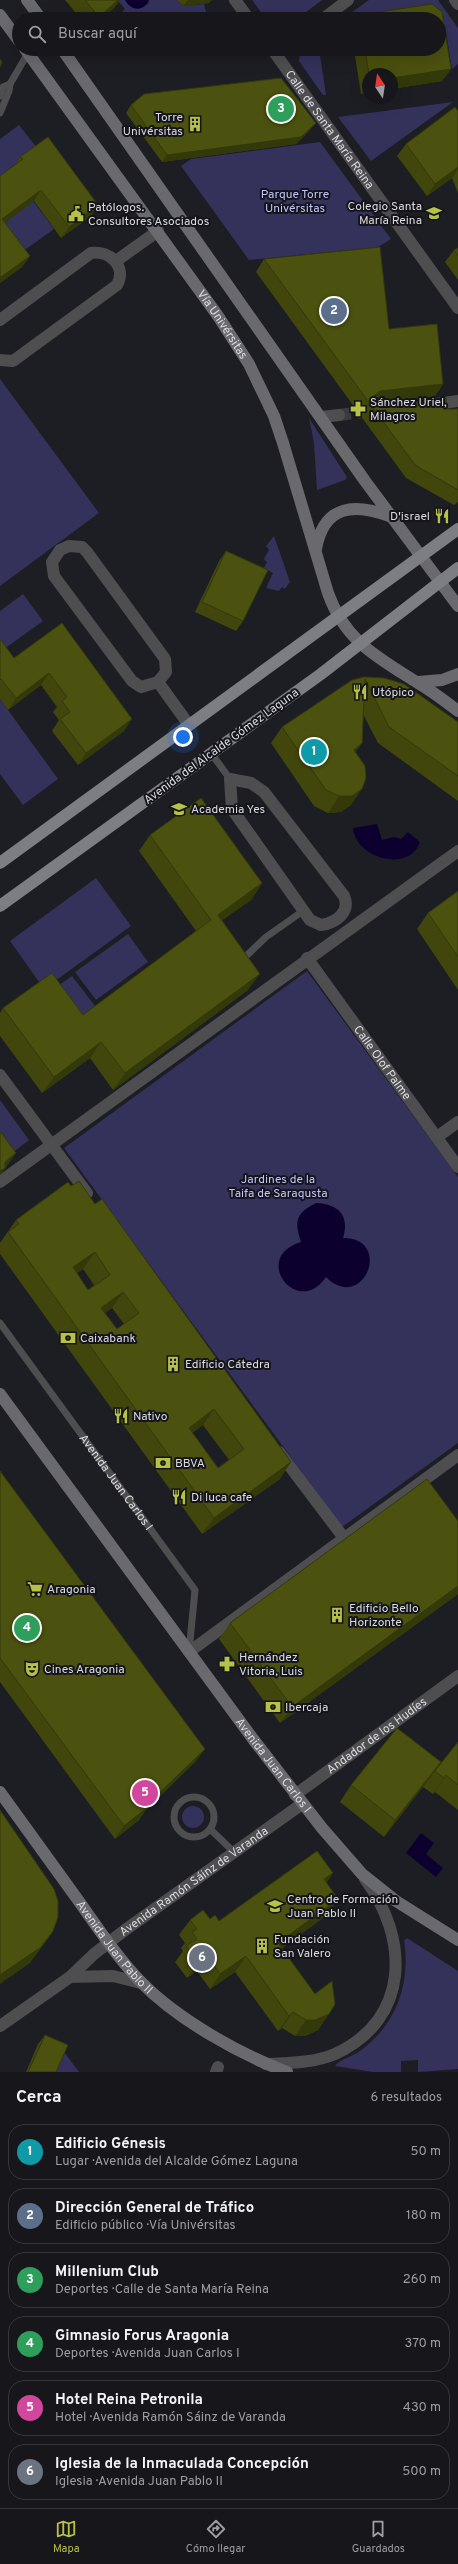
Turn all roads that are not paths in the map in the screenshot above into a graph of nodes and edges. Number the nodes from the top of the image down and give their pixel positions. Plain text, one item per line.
1 (27, 0) edge
2 (235, 0) edge
3 (348, 0) edge
4 (455, 0) edge
5 (458, 4) edge
6 (36, 12) edge
7 (244, 12) edge
8 (332, 12) edge
9 (0, 15) edge
10 (12, 31) edge
11 (24, 56) edge
12 (30, 56) edge
13 (67, 56) edge
14 (281, 56) edge
15 (10, 84) junction
16 (0, 96) edge
17 (0, 113) edge
18 (158, 231) junction
19 (116, 261) junction
20 (458, 308) edge
21 (0, 320) edge
22 (0, 360) edge
23 (458, 401) edge
24 (419, 406) edge
25 (339, 415) tunnel mouth
26 (322, 417) junction
27 (392, 517) junction
28 (458, 529) edge
29 (316, 551) junction
30 (421, 556) junction
31 (458, 568) edge
32 (440, 582) junction
33 (458, 606) edge
34 (339, 616) junction
35 (356, 639) junction
36 (458, 674) edge
37 (158, 682) junction
38 (418, 682) junction
39 (458, 711) edge
40 (189, 725) junction
41 (211, 753) junction
42 (230, 778) junction
43 (458, 851) edge
44 (0, 863) edge
45 (0, 906) edge
46 (304, 911) junction
47 (307, 958) junction
48 (242, 966) edge
49 (0, 1075) edge
50 (458, 1122) edge
51 (437, 1137) junction
52 (52, 1146) junction
53 (458, 1167) edge
54 (0, 1182) edge
55 (95, 1204) edge
56 (0, 1322) edge
57 (0, 1394) edge
58 (272, 1442) edge
59 (458, 1455) edge
60 (418, 1484) junction
61 (427, 1496) edge
62 (344, 1538) junction
63 (189, 1652) junction
64 (458, 1676) edge
65 (0, 1793) edge
66 (298, 1799) junction
67 (210, 1829) junction
68 (234, 1852) junction
69 (362, 1874) junction
70 (458, 1940) edge
71 (108, 1942) junction
72 (70, 1977) junction
73 (142, 1983) junction
74 (0, 2026) edge
75 (266, 2064) junction
76 (287, 2072) edge

1 - 6 main road
2 - 7 street
3 - 8 street
4 - 5 street
9 - 10 main road
11 - 15 lane
12 - 18 main road, Vía Univérsitas
13 - 26 main road
14 - 20 street, Calle de Santa María Reina
15 - 16 lane
15 - 17 lane
18 - 19 street
18 - 29 main road, Vía Univérsitas
19 - 21 street
19 - 22 street
23 - 24 street
25 - 26 street
26 - 27 main road
27 - 29 main road
27 - 30 main road
28 - 30 main road
29 - 34 main road, Vía Univérsitas
30 - 32 main road
30 - 34 main road
31 - 32 main road, Avenida del Alcalde Gómez Laguna
32 - 33 main road
32 - 35 main road, Avenida del Alcalde Gómez Laguna
34 - 35 main road, Vía Univérsitas
34 - 40 main road
35 - 38 main road, Vía Univérsitas
35 - 41 main road, Avenida del Alcalde Gómez Laguna
36 - 38 main road
37 - 37 street
37 - 40 street
38 - 39 main road, Vía Univérsitas
40 - 44 main road
41 - 42 lane
41 - 45 main road, Avenida del Alcalde Gómez Laguna
42 - 46 street
42 - 46 street
43 - 47 street
46 - 48 lane
47 - 51 street, Calle Olof Palme
47 - 52 street
49 - 52 street
50 - 51 street
51 - 53 street, Calle Olof Palme
52 - 54 street
52 - 55 street
56 - 63 lane, Avenida Juan Carlos I
57 - 63 main road, Avenida Juan Carlos I
58 - 62 street
59 - 60 street
60 - 61 street
60 - 62 street
62 - 63 street
63 - 66 main road, Avenida Juan Carlos I
64 - 66 street, Andador de los Hudíes
65 - 71 main road, Avenida Juan Pablo II
66 - 68 street, Avenida Ramón Sáinz de Varanda
66 - 69 main road, Avenida Juan Carlos I
67 - 67 lane
67 - 68 lane
68 - 71 street, Avenida Ramón Sáinz de Varanda
69 - 70 main road, Avenida Juan Carlos I
69 - 75 street, Avenida Juan Carlos I
71 - 72 street, Avenida Ramón Sáinz de Varanda
71 - 73 main road, Avenida Juan Pablo II
72 - 73 street
72 - 74 street, Avenida Ramón Sáinz de Varanda
73 - 75 main road, Avenida Juan Pablo II
75 - 76 main road, Avenida Juan Pablo II

